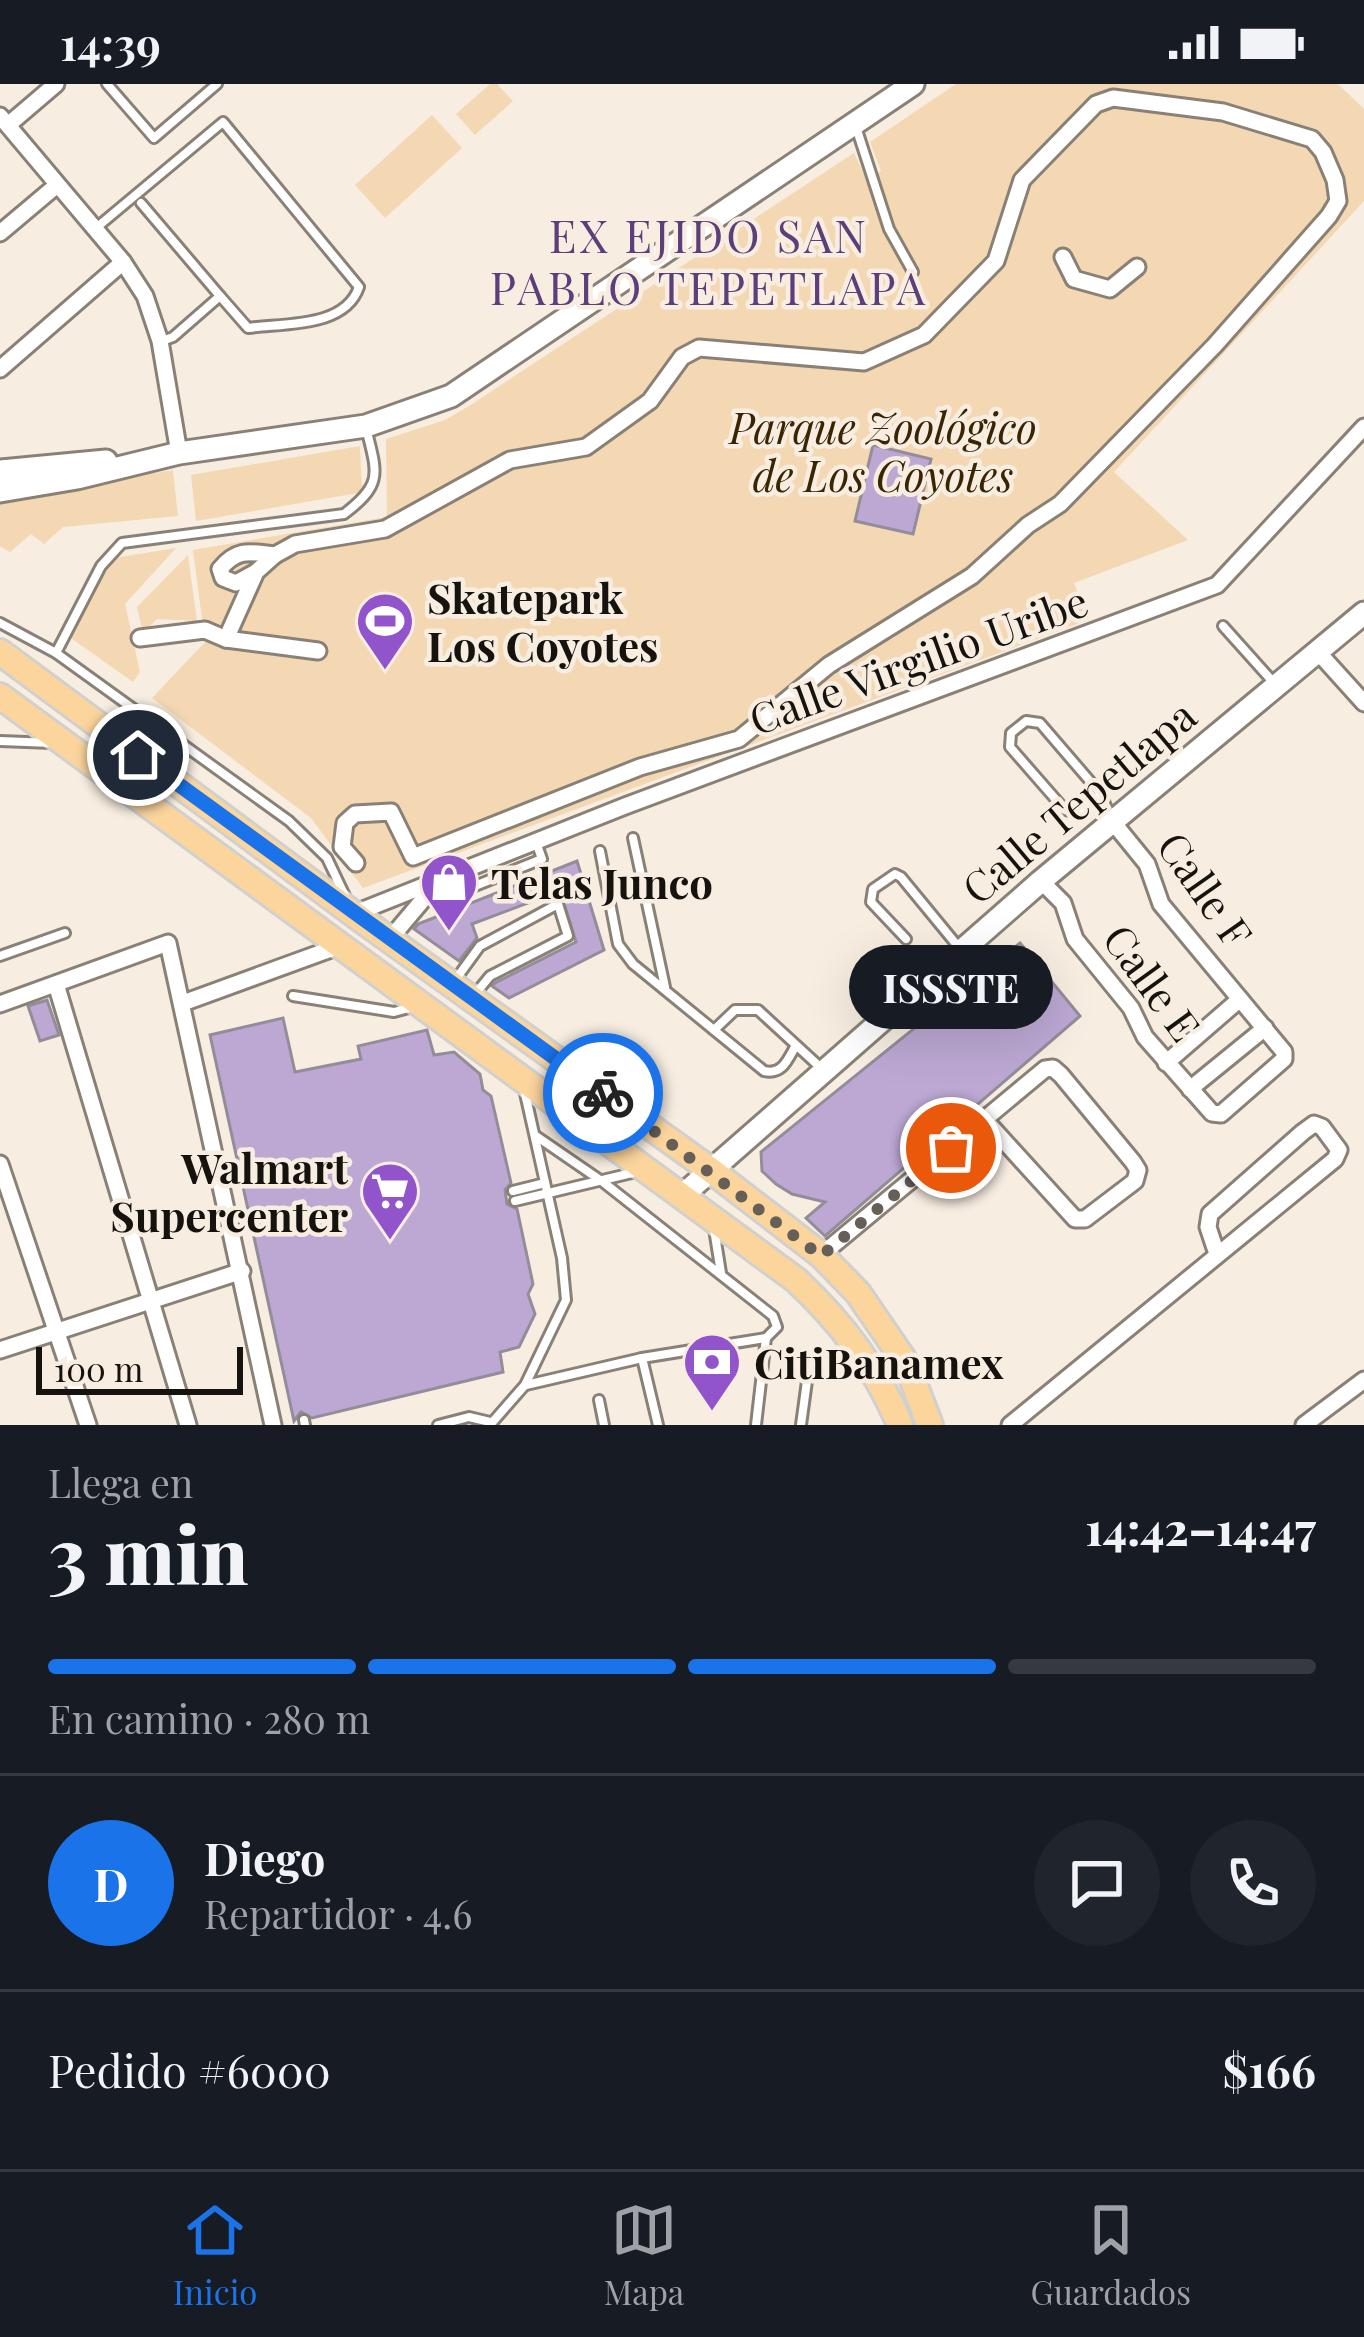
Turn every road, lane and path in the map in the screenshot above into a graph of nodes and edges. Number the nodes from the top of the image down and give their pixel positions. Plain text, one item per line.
1 (56, 84) edge
2 (107, 84) edge
3 (217, 84) edge
4 (914, 84) edge
5 (1118, 91) edge
6 (4, 120) edge
7 (856, 125) junction
8 (57, 185) junction
9 (141, 203) dead end
10 (94, 229) junction
11 (0, 233) edge
12 (1063, 257) dead end
13 (123, 262) junction
14 (1137, 267) dead end
15 (913, 272) dead end
16 (220, 296) junction
17 (160, 341) junction
18 (0, 369) edge
19 (366, 427) junction
20 (1364, 428) edge
21 (179, 453) junction
22 (136, 460) junction
23 (0, 471) edge
24 (0, 491) edge
25 (275, 555) junction
26 (256, 572) junction
27 (1364, 614) edge
28 (0, 623) edge
29 (1223, 626) dead end
30 (140, 638) dead end
31 (226, 639) junction
32 (318, 651) dead end
33 (0, 652) edge
34 (56, 652) junction
35 (1318, 652) junction
36 (1276, 686) junction
37 (0, 696) edge
38 (1364, 703) edge
39 (0, 741) edge
40 (63, 743) junction
41 (138, 755) junction
42 (117, 784) junction
43 (1101, 794) junction
44 (1112, 820) junction
45 (633, 838) dead end
46 (536, 842) junction
47 (600, 851) dead end
48 (356, 863) dead end
49 (443, 879) junction
50 (1041, 880) junction
51 (435, 902) dead end
52 (353, 914) junction
53 (64, 933) dead end
54 (389, 940) junction
55 (906, 940) dead end
56 (341, 945) junction
57 (962, 951) junction
58 (0, 956) edge
59 (56, 983) junction
60 (665, 987) junction
61 (462, 992) junction
62 (293, 996) dead end
63 (1240, 999) junction
64 (183, 1003) junction
65 (0, 1004) edge
66 (423, 1004) junction
67 (1265, 1028) junction
68 (713, 1030) junction
69 (795, 1047) junction
70 (1166, 1063) junction
71 (825, 1071) junction
72 (521, 1076) junction
73 (1190, 1089) junction
74 (985, 1120) junction
75 (536, 1136) junction
76 (0, 1164) edge
77 (647, 1168) junction
78 (712, 1172) junction
79 (603, 1182) junction
80 (544, 1183) junction
81 (547, 1194) junction
82 (684, 1194) junction
83 (712, 1216) junction
84 (1217, 1254) junction
85 (821, 1256) junction
86 (242, 1271) junction
87 (721, 1276) junction
88 (153, 1300) junction
89 (56, 1331) junction
90 (766, 1338) junction
91 (0, 1350) edge
92 (642, 1358) junction
93 (810, 1359) dead end
94 (1364, 1380) edge
95 (525, 1385) junction
96 (599, 1400) dead end
97 (490, 1424) edge
98 (88, 1425) edge
99 (188, 1425) edge
100 (273, 1425) edge
101 (438, 1425) edge
102 (604, 1425) edge
103 (658, 1425) edge
104 (756, 1425) edge
105 (801, 1425) edge
106 (900, 1425) edge
107 (930, 1425) edge
108 (1010, 1425) edge
109 (1304, 1425) edge

1 - 6 street
2 - 3 lane
4 - 7 main road
5 - 25 street
5 - 48 street
6 - 8 street
7 - 15 lane
7 - 19 main road
8 - 10 street
8 - 11 street
9 - 16 lane
10 - 13 street
10 - 16 lane
12 - 14 street
13 - 17 street
13 - 18 street
16 - 17 lane
17 - 21 street
19 - 21 main road
19 - 34 lane
20 - 46 street, Calle Virgilio Uribe
21 - 22 main road
22 - 23 main road
22 - 24 main road
25 - 26 street
25 - 26 street
26 - 31 street
27 - 35 main road, Calle Tepetlapa
28 - 34 lane
29 - 36 lane
30 - 31 street
31 - 32 street
33 - 41 main road
34 - 52 lane
35 - 36 main road, Calle Tepetlapa
35 - 38 street
36 - 44 main road, Calle Tepetlapa
37 - 40 main road
39 - 40 lane
40 - 42 main road
41 - 42 main road
41 - 52 main road
42 - 56 main road
43 - 43 lane
43 - 44 lane
44 - 50 main road, Calle Tepetlapa
44 - 63 street, Calle F
45 - 60 lane
46 - 49 street, Calle Virgilio Uribe
46 - 51 lane
47 - 60 lane
49 - 52 street, Calle Virgilio Uribe
49 - 54 street, Calle Virgilio Uribe
50 - 57 main road, Calle Tepetlapa
50 - 70 street, Calle E
52 - 54 main road
53 - 58 lane
54 - 61 main road
55 - 57 lane
56 - 64 street
56 - 66 main road
57 - 71 main road, Calle Tepetlapa
59 - 64 street
59 - 65 street
59 - 88 street
60 - 68 lane
61 - 61 lane
61 - 78 main road
62 - 66 lane
63 - 67 street, Calle F
63 - 70 street
64 - 86 street
66 - 72 main road
67 - 73 street
67 - 73 street, Calle E
68 - 69 lane
68 - 69 lane
69 - 71 lane
70 - 73 street, Calle E
71 - 78 main road, Calle Tepetlapa
72 - 75 lane
72 - 77 main road
74 - 74 street
74 - 85 street
75 - 79 lane
75 - 80 lane
76 - 89 street
77 - 79 lane
77 - 82 main road
78 - 82 main road, Calle Tepetlapa
78 - 85 main road
79 - 81 lane
79 - 87 lane
80 - 81 lane
80 - 81 lane
81 - 95 lane
82 - 83 main road
83 - 87 lane
83 - 106 main road
84 - 84 street
84 - 108 street
85 - 107 main road
86 - 88 street
86 - 100 street
87 - 90 lane
88 - 89 street
88 - 99 street
89 - 91 street
89 - 98 street
90 - 92 lane
90 - 104 lane
92 - 95 lane
92 - 103 lane
93 - 105 lane
94 - 109 street
95 - 97 lane
96 - 102 lane
97 - 101 lane

